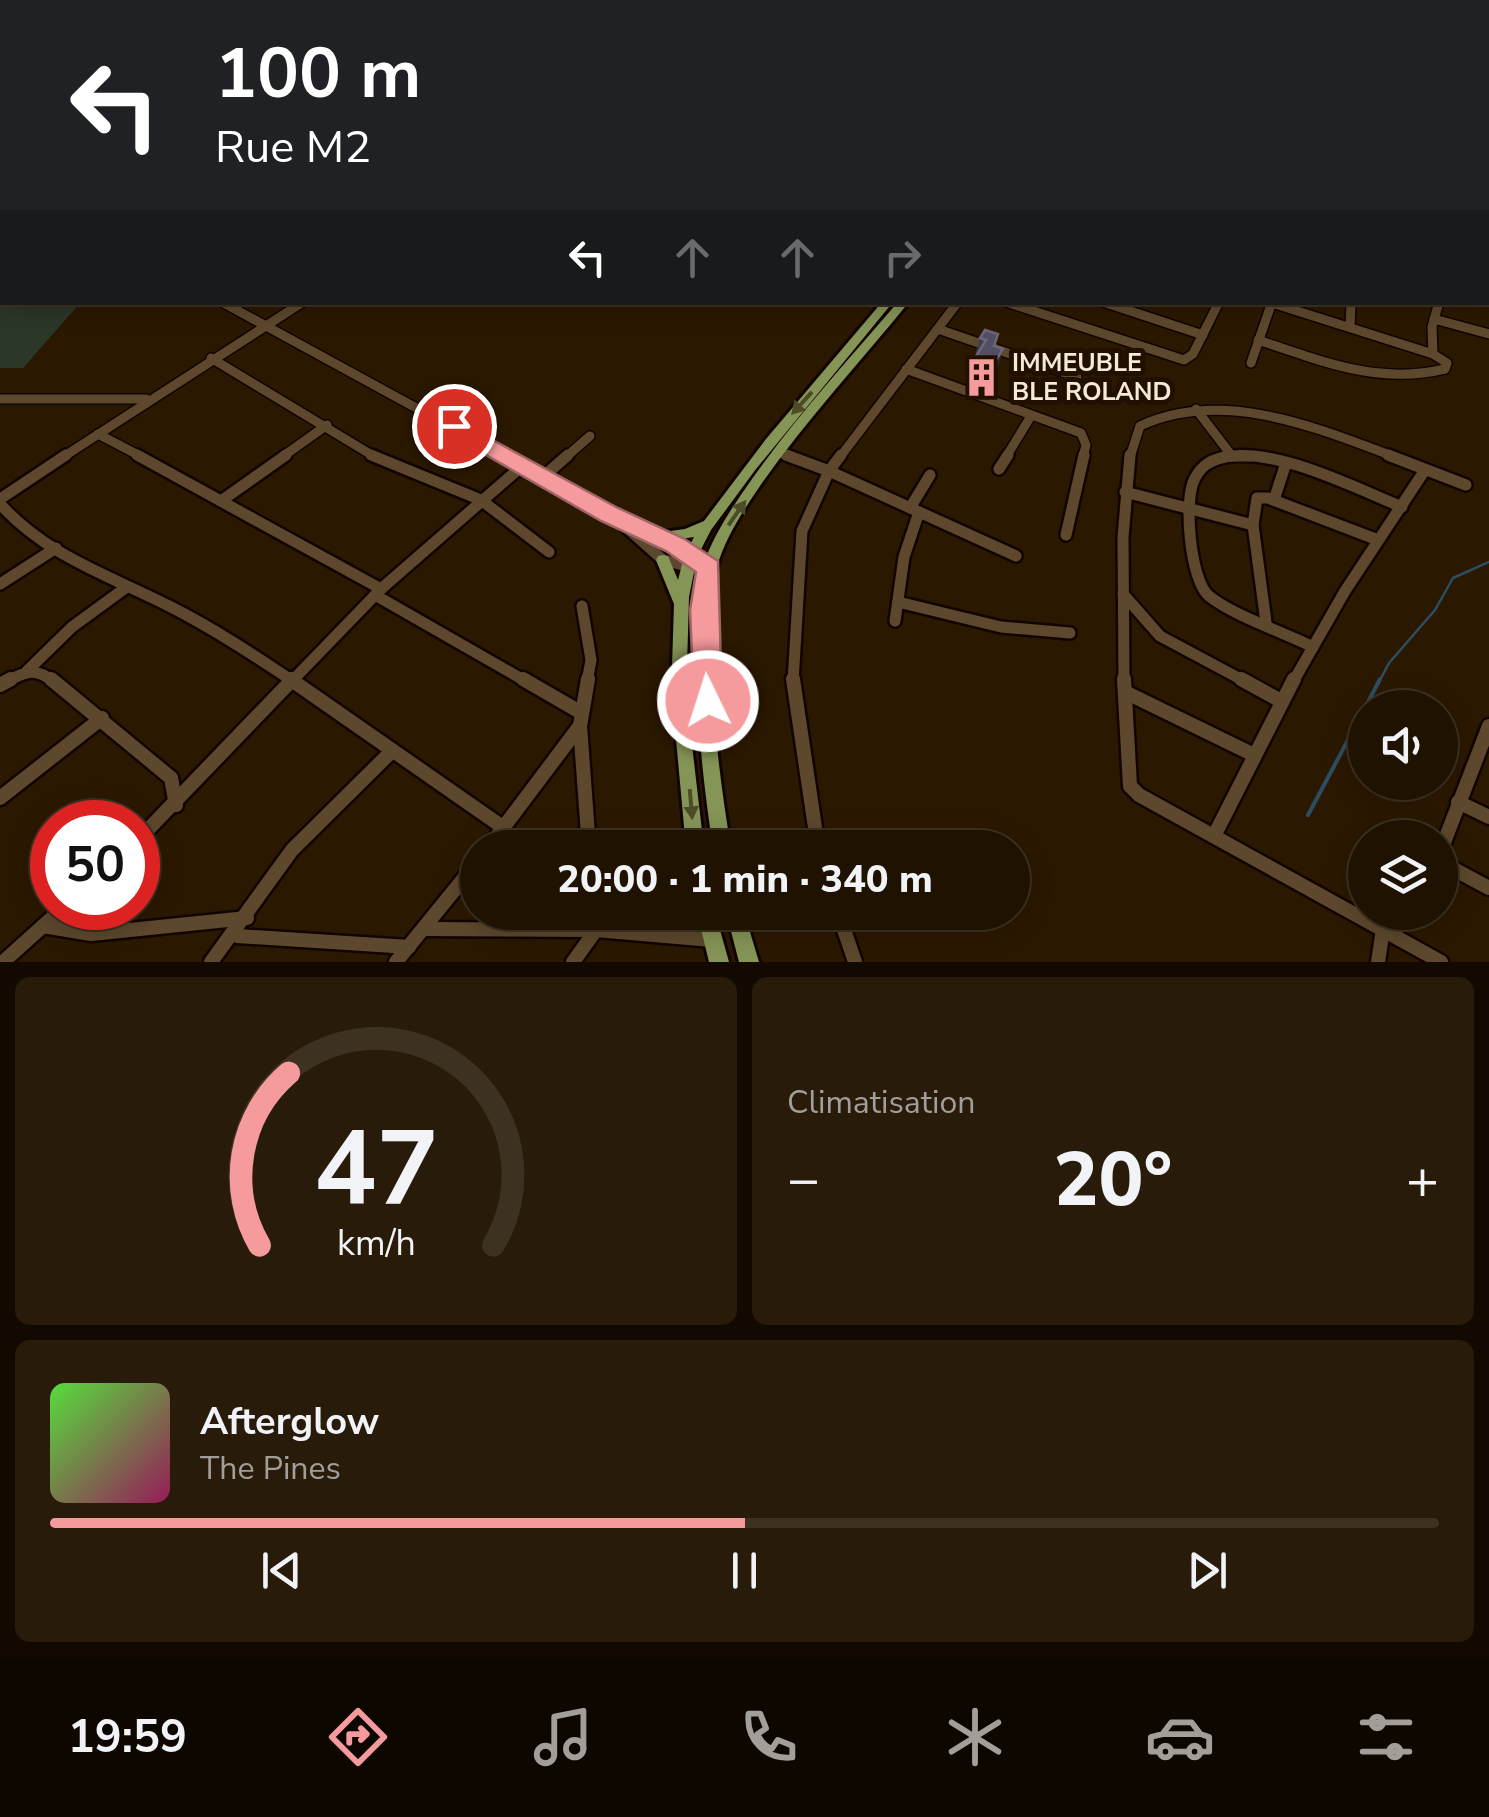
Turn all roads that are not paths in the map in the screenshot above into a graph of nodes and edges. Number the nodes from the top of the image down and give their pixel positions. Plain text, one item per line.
1 (227, 305) edge
2 (298, 305) edge
3 (885, 305) edge
4 (902, 305) edge
5 (956, 305) edge
6 (1015, 305) edge
7 (1112, 305) edge
8 (1217, 305) edge
9 (1271, 305) edge
10 (1279, 305) edge
11 (1351, 305) edge
12 (1435, 305) edge
13 (1434, 319) junction
14 (263, 325) junction
15 (1350, 326) junction
16 (938, 329) junction
17 (1489, 334) edge
18 (1202, 335) junction
19 (1258, 340) junction
20 (1433, 354) junction
21 (211, 358) junction
22 (1252, 363) dead end
23 (906, 369) junction
24 (1077, 376) dead end
25 (0, 400) edge
26 (147, 400) junction
27 (1196, 409) junction
28 (1031, 416) junction
29 (327, 425) junction
30 (98, 434) junction
31 (590, 436) dead end
32 (781, 453) junction
33 (1232, 456) junction
34 (1286, 464) junction
35 (522, 466) junction
36 (998, 469) dead end
37 (1425, 470) junction
38 (828, 471) junction
39 (930, 475) dead end
40 (544, 476) junction
41 (1466, 485) dead end
42 (1125, 492) junction
43 (221, 500) junction
44 (482, 500) junction
45 (1274, 500) junction
46 (0, 501) edge
47 (1402, 507) junction
48 (1193, 509) junction
49 (915, 510) junction
50 (610, 514) junction
51 (710, 522) junction
52 (1253, 525) junction
53 (1066, 534) dead end
54 (661, 537) junction
55 (1378, 540) junction
56 (56, 548) junction
57 (550, 552) dead end
58 (1016, 556) dead end
59 (663, 560) junction
60 (689, 562) junction
61 (709, 568) junction
62 (0, 584) edge
63 (124, 589) junction
64 (378, 592) junction
65 (1122, 594) junction
66 (898, 602) junction
67 (680, 605) junction
68 (582, 606) dead end
69 (895, 621) dead end
70 (1266, 622) junction
71 (1070, 633) dead end
72 (1313, 647) junction
73 (28, 671) junction
74 (290, 678) junction
75 (0, 685) edge
76 (1126, 693) junction
77 (1281, 701) junction
78 (102, 718) junction
79 (580, 719) junction
80 (1489, 726) edge
81 (1485, 745) edge
82 (390, 753) junction
83 (1254, 756) junction
84 (0, 798) edge
85 (1458, 802) junction
86 (176, 805) junction
87 (1489, 818) edge
88 (160, 820) edge
89 (504, 828) joint
90 (588, 830) edge
91 (693, 830) edge
92 (720, 830) edge
93 (815, 830) edge
94 (1214, 836) junction
95 (460, 884) edge
96 (1489, 888) edge
97 (1348, 910) edge
98 (247, 918) junction
99 (160, 928) edge
100 (425, 929) junction
101 (460, 929) edge
102 (39, 930) edge
103 (76, 930) edge
104 (143, 930) edge
105 (596, 930) joint
106 (710, 930) edge
107 (740, 930) edge
108 (844, 930) edge
109 (1383, 930) edge
110 (1385, 930) edge
111 (237, 936) junction
112 (712, 940) junction
113 (409, 947) junction
114 (3, 962) edge
115 (212, 962) edge
116 (396, 962) edge
117 (573, 962) edge
118 (719, 962) edge
119 (749, 962) edge
120 (855, 962) edge
121 (1378, 962) edge
122 (1442, 962) edge

1 - 14 street
2 - 14 street
3 -> 51 main road
4 - 32 main road
5 - 16 street
6 - 18 street
7 - 18 street
8 - 18 street
9 - 19 street
10 - 15 street
11 - 15 street
12 - 13 street
13 - 17 street
13 - 20 street
14 - 21 street
14 - 35 street
15 - 20 street
16 - 23 street
16 - 24 street
19 - 20 street
19 - 22 street
21 - 26 street
21 - 29 street
23 - 28 street
23 - 38 street
25 - 26 street
26 - 30 street
27 - 33 street
27 - 37 street
27 - 42 street
28 - 36 street
28 - 53 street
29 - 43 street
29 - 44 street
30 - 43 street
30 - 46 street
31 - 40 street
32 - 38 street
61 -> 32 main road
33 - 34 street
33 - 48 street
34 - 45 street
34 - 47 street
35 - 40 street
35 - 44 street
37 - 41 street
37 - 47 street
38 - 49 street
38 - 93 street
39 - 49 street
40 - 50 street
42 - 48 street
42 - 65 street
43 - 64 street
44 - 57 street
44 - 64 street
45 - 52 street
45 - 55 street
46 - 56 street
47 - 55 street
48 - 52 street
48 - 70 street
49 - 58 street
49 - 66 street
50 - 54 street
50 - 59 street
51 - 54 main road
51 - 60 main road
52 - 70 street
54 - 60 street
55 - 72 street
56 - 62 street
56 - 63 street
59 - 60 street
59 - 67 main road
60 - 61 street
60 - 67 main road
61 - 92 main road
63 - 73 street
63 - 74 street
64 - 74 street
64 - 79 street
65 - 76 street
65 - 77 street
66 - 69 street
66 - 71 street
67 -> 91 main road
68 - 79 street
70 - 72 street
72 - 77 street
73 - 75 street
73 - 78 street
74 - 82 street
74 - 86 street
76 - 83 street
76 - 94 street
77 - 83 street
78 - 84 street
78 - 86 street
79 - 89 street
79 - 90 street
80 - 81 street
81 - 85 street
82 - 89 street
82 - 98 street
83 - 94 street
85 - 87 street
85 - 96 street
86 - 88 street
94 - 97 street
95 - 100 street
98 - 99 street
98 - 111 street
100 - 101 street
100 - 113 street
102 - 114 street
103 - 104 street
105 - 112 street
105 - 117 street
106 - 112 main road
107 - 119 main road
108 - 120 street
109 - 121 street
110 - 122 street
111 - 113 street
111 - 115 street
112 - 118 main road
113 - 116 street

